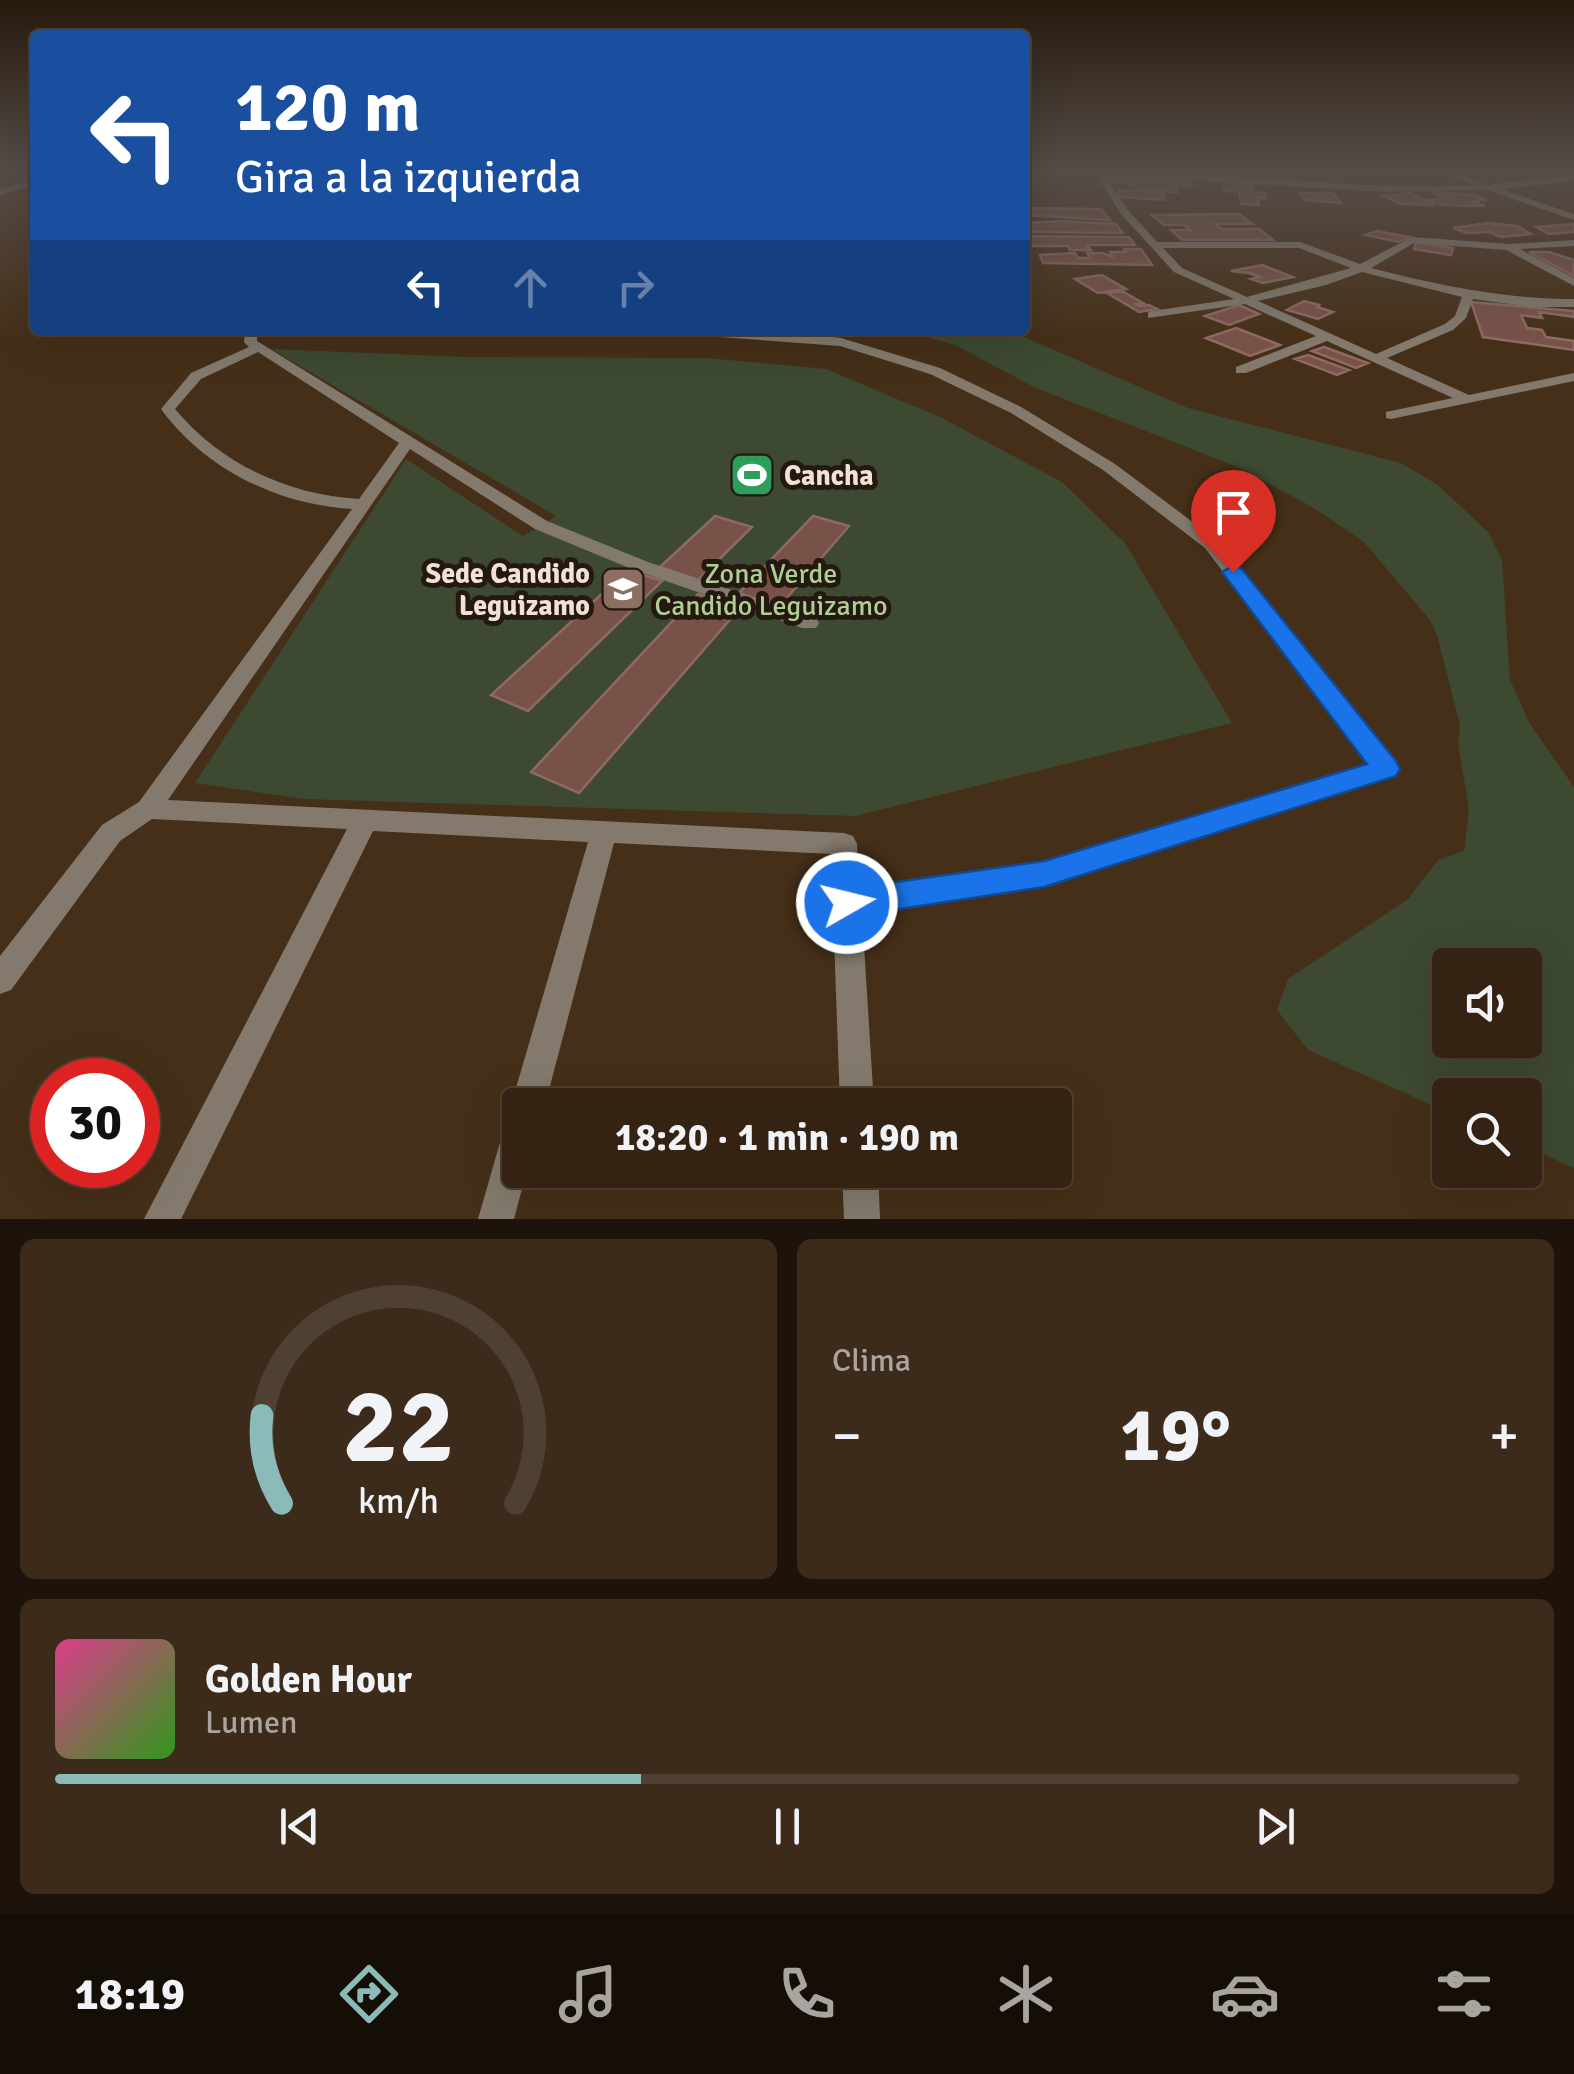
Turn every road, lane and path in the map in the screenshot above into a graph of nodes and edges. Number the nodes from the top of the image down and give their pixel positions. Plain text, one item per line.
1 (1139, 228) edge
2 (1574, 243) edge
3 (1156, 246) junction
4 (1510, 247) junction
5 (1360, 268) junction
6 (1574, 283) edge
7 (1469, 295) junction
8 (1248, 302) junction
9 (1574, 303) edge
10 (1152, 315) dead end
11 (251, 335) edge
12 (783, 335) edge
13 (1326, 337) junction
14 (260, 348) junction
15 (1376, 359) junction
16 (1241, 370) dead end
17 (1574, 377) edge
18 (1467, 399) junction
19 (1391, 415) dead end
20 (409, 440) junction
21 (364, 504) junction
22 (809, 623) dead end
23 (148, 809) junction
24 (365, 820) junction
25 (604, 832) junction
26 (847, 903) junction
27 (0, 980) edge
28 (533, 1088) edge
29 (856, 1088) edge
30 (505, 1188) edge
31 (861, 1188) edge
32 (162, 1219) edge
33 (496, 1219) edge
34 (862, 1219) edge

1 - 3 street
2 - 4 street
3 - 5 street
3 - 8 street
4 - 5 street
4 - 6 street
5 - 7 street
5 - 8 street
7 - 9 street
7 - 15 street
8 - 10 street
8 - 13 street
11 - 14 street
12 - 26 street
13 - 15 street
13 - 16 street
14 - 20 street
14 - 21 street
15 - 18 street
17 - 18 street
18 - 19 street
20 - 21 street
20 - 22 street
21 - 23 street
23 - 24 street
23 - 27 street
24 - 25 street
24 - 32 street
25 - 26 street
25 - 28 street
26 - 29 street
30 - 33 street
31 - 34 street

